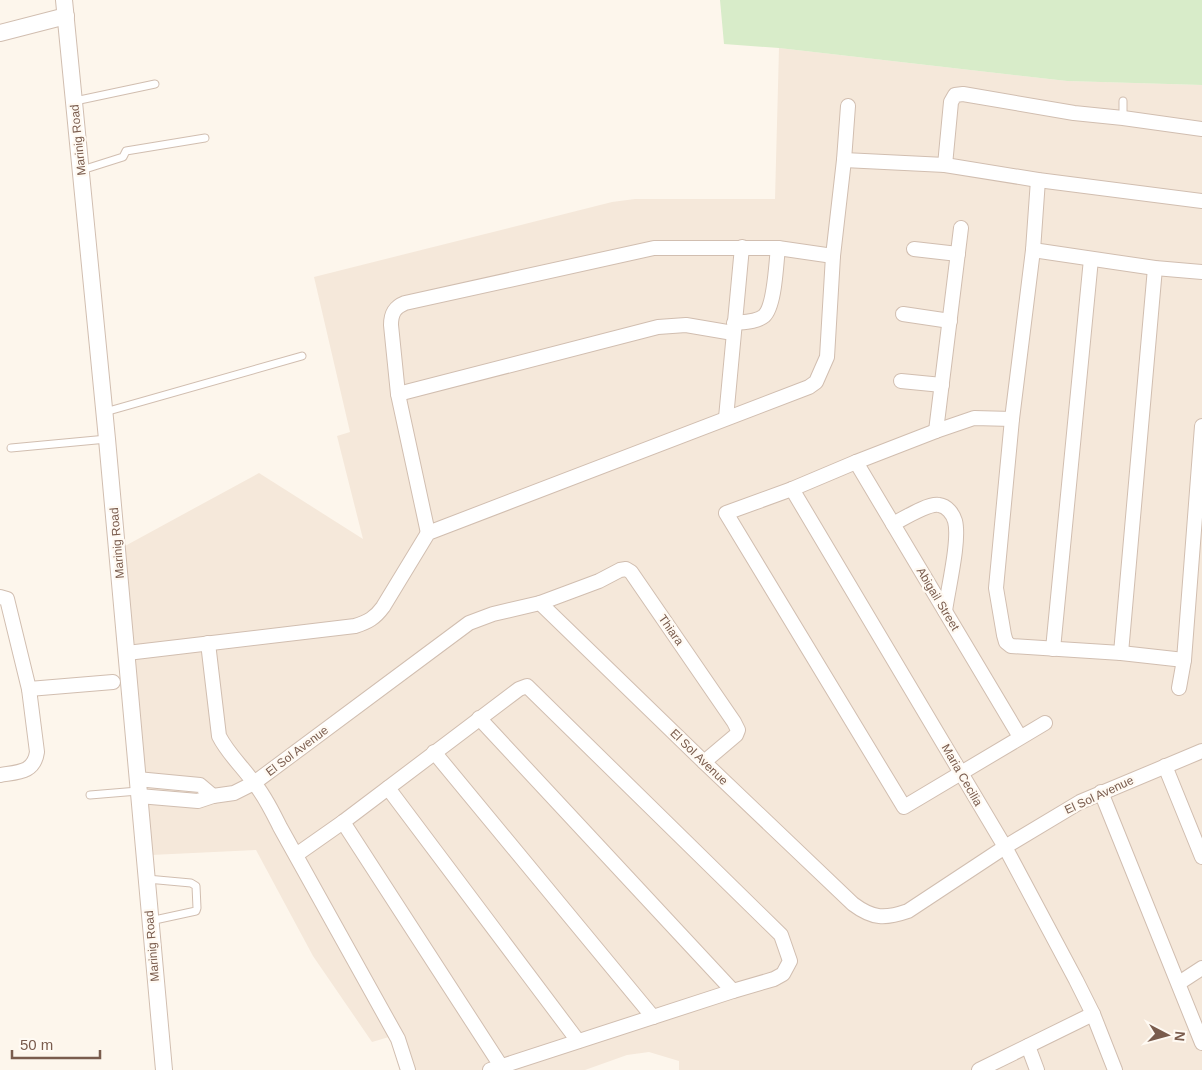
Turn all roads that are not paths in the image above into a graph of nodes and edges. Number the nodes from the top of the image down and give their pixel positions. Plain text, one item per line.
1 (65, 8) edge
2 (0, 33) edge
3 (155, 84) dead end
4 (1123, 100) dead end
5 (74, 102) junction
6 (848, 106) dead end
7 (1123, 118) junction
8 (1202, 129) edge
9 (205, 138) dead end
10 (844, 160) junction
11 (945, 165) junction
12 (82, 170) junction
13 (1038, 180) junction
14 (1202, 201) edge
15 (961, 228) dead end
16 (742, 247) junction
17 (778, 248) junction
18 (914, 249) dead end
19 (1033, 250) junction
20 (958, 254) junction
21 (833, 256) junction
22 (1091, 259) junction
23 (1155, 268) junction
24 (1202, 272) edge
25 (903, 314) dead end
26 (950, 321) junction
27 (734, 328) junction
28 (302, 356) dead end
29 (902, 381) dead end
30 (942, 385) junction
31 (398, 394) junction
32 (104, 412) junction
33 (726, 418) junction
34 (1012, 419) junction
35 (1202, 426) edge
36 (936, 431) junction
37 (107, 438) junction
38 (11, 448) dead end
39 (856, 462) junction
40 (792, 489) junction
41 (892, 524) junction
42 (428, 533) junction
43 (0, 597) edge
44 (540, 603) junction
45 (945, 611) junction
46 (208, 643) junction
47 (1053, 649) junction
48 (126, 653) junction
49 (1121, 653) junction
50 (1184, 660) junction
51 (113, 682) dead end
52 (1179, 688) dead end
53 (29, 689) junction
54 (479, 718) junction
55 (1045, 723) dead end
56 (1020, 737) junction
57 (1202, 751) edge
58 (434, 752) junction
59 (704, 762) junction
60 (1165, 766) junction
61 (962, 773) junction
62 (0, 774) edge
63 (178, 783) junction
64 (254, 783) junction
65 (138, 788) junction
66 (388, 788) junction
67 (1101, 792) junction
68 (90, 795) dead end
69 (213, 796) junction
70 (176, 799) junction
71 (343, 822) junction
72 (1004, 847) junction
73 (296, 855) junction
74 (1202, 857) edge
75 (146, 879) junction
76 (150, 921) junction
77 (1202, 968) edge
78 (1179, 983) junction
79 (733, 991) junction
80 (1092, 1014) junction
81 (653, 1017) junction
82 (578, 1041) junction
83 (1202, 1044) edge
84 (1028, 1046) junction
85 (495, 1068) edge
86 (164, 1070) edge
87 (408, 1070) edge
88 (979, 1070) edge
89 (1036, 1070) edge
90 (1115, 1070) edge

1 - 2 street
1 - 5 street, Marinig Road
3 - 5 lane
4 - 7 lane
5 - 12 street, Marinig Road
6 - 10 street
7 - 8 street
7 - 11 street
9 - 12 lane
10 - 11 street
10 - 21 street
11 - 13 street
12 - 32 street, Marinig Road
13 - 14 street
13 - 19 street
15 - 20 street
16 - 17 street
16 - 27 street
16 - 31 street
17 - 21 street
17 - 27 street
18 - 20 street
19 - 22 street
19 - 34 street
20 - 26 street
21 - 33 street
22 - 23 street
22 - 47 street
23 - 24 street
23 - 49 street
25 - 26 street
26 - 30 street
27 - 31 street
27 - 33 street
28 - 32 lane
29 - 30 street
30 - 36 street
31 - 42 street
32 - 37 street, Marinig Road
33 - 42 street
34 - 36 street
34 - 47 street
35 - 50 street
36 - 39 street
37 - 38 lane
37 - 48 street, Marinig Road
39 - 40 street
39 - 41 street, Abigail Street
40 - 61 street, Maria Cecilia
40 - 61 street
41 - 45 street, Abigail Street
41 - 45 street
42 - 46 street
43 - 53 street
44 - 59 street, El Sol Avenue
44 - 59 street, Thiara
44 - 64 street, El Sol Avenue
45 - 56 street, Abigail Street
46 - 48 street
46 - 64 street
47 - 49 street
48 - 65 street, Marinig Road
49 - 50 street
50 - 52 street
51 - 53 street
53 - 62 street
54 - 58 street
54 - 79 street
54 - 79 street
55 - 56 street
56 - 61 street
57 - 60 street, El Sol Avenue
58 - 66 street
58 - 81 street
59 - 72 street, El Sol Avenue
60 - 67 street, El Sol Avenue
60 - 74 street
61 - 72 street, Maria Cecilia
63 - 65 street
63 - 69 street
63 - 70 lane
64 - 69 street, El Sol Avenue
64 - 73 street
65 - 68 lane
65 - 70 street, El Sol Avenue
65 - 75 street, Marinig Road
66 - 71 street
66 - 82 street
67 - 72 street, El Sol Avenue
67 - 78 street
69 - 70 street, El Sol Avenue
71 - 73 street
71 - 85 street
72 - 80 street, Maria Cecilia
73 - 87 street
75 - 76 street, Marinig Road
75 - 76 lane
76 - 86 street, Marinig Road
77 - 78 street
78 - 83 street
79 - 81 street
80 - 84 street
80 - 90 street, Maria Cecilia
81 - 82 street
82 - 85 street
84 - 88 street
84 - 89 street

